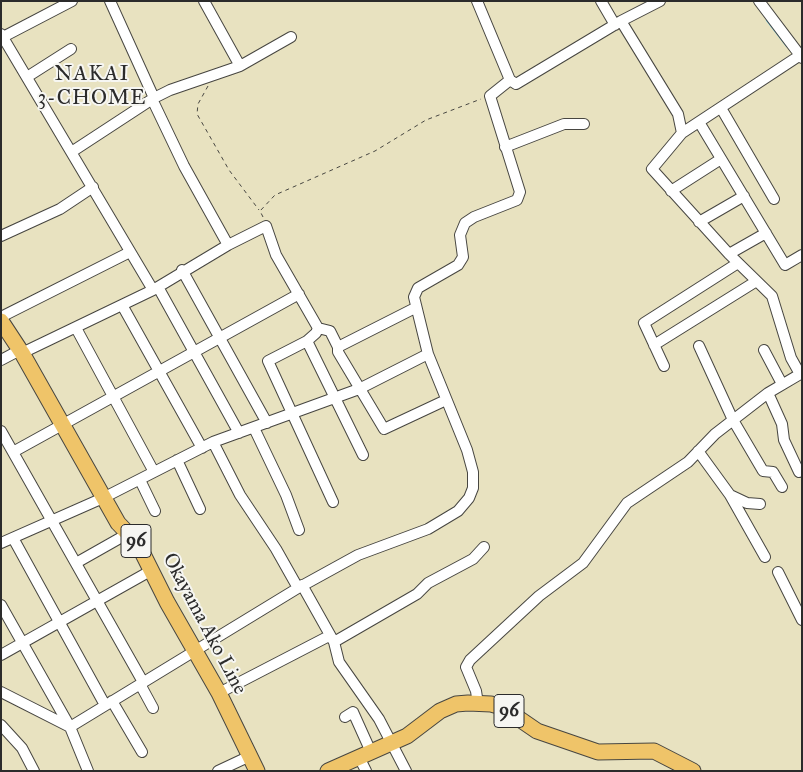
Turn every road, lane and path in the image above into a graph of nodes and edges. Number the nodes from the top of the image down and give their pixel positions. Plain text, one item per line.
1 (72, 1) edge
2 (110, 1) edge
3 (204, 1) edge
4 (477, 1) edge
5 (601, 1) edge
6 (660, 1) edge
7 (759, 1) edge
8 (618, 23) junction
9 (2, 36) edge
10 (291, 37) dead end
11 (71, 49) dead end
12 (799, 56) edge
13 (240, 66) junction
14 (27, 77) junction
15 (203, 79) junction
16 (510, 80) junction
17 (490, 96) junction
18 (153, 98) junction
19 (720, 108) junction
20 (700, 122) junction
21 (584, 124) dead end
22 (682, 133) junction
23 (506, 147) junction
24 (72, 151) junction
25 (722, 159) junction
26 (94, 187) junction
27 (670, 191) junction
28 (744, 196) junction
29 (774, 199) dead end
30 (260, 211) junction
31 (699, 222) junction
32 (266, 226) junction
33 (766, 232) junction
34 (1, 236) edge
35 (228, 244) junction
36 (130, 252) junction
37 (729, 254) junction
38 (802, 255) edge
39 (738, 264) junction
40 (182, 270) junction
41 (755, 282) junction
42 (155, 288) junction
43 (299, 294) junction
44 (122, 305) junction
45 (415, 308) junction
46 (1, 319) edge
47 (76, 328) junction
48 (318, 328) junction
49 (220, 338) junction
50 (307, 341) junction
51 (654, 345) junction
52 (699, 346) dead end
53 (338, 347) junction
54 (764, 350) dead end
55 (21, 352) junction
56 (194, 353) junction
57 (428, 354) junction
58 (1, 360) edge
59 (664, 366) dead end
60 (158, 372) junction
61 (801, 373) edge
62 (782, 384) junction
63 (359, 389) junction
64 (768, 393) junction
65 (336, 397) junction
66 (112, 398) junction
67 (446, 400) junction
68 (292, 413) junction
69 (733, 420) junction
70 (267, 423) junction
71 (62, 425) junction
72 (254, 428) junction
73 (1, 431) edge
74 (239, 433) junction
75 (214, 442) junction
76 (202, 448) junction
77 (698, 451) junction
78 (13, 452) junction
79 (363, 454) dead end
80 (177, 460) junction
81 (154, 472) junction
82 (799, 472) dead end
83 (140, 480) junction
84 (782, 487) dead end
85 (730, 495) junction
86 (103, 498) junction
87 (333, 502) dead end
88 (760, 504) dead end
89 (200, 509) dead end
90 (155, 511) dead end
91 (52, 521) junction
92 (299, 530) dead end
93 (129, 533) junction
94 (13, 538) junction
95 (1, 543) edge
96 (484, 546) dead end
97 (765, 557) dead end
98 (76, 563) junction
99 (152, 570) junction
100 (778, 572) dead end
101 (300, 587) junction
102 (97, 601) junction
103 (1, 605) edge
104 (802, 620) edge
105 (59, 622) junction
106 (331, 639) junction
107 (22, 643) junction
108 (194, 651) junction
109 (1, 655) edge
110 (141, 683) junction
111 (1, 692) edge
112 (219, 693) junction
113 (109, 703) junction
114 (478, 704) junction
115 (153, 708) dead end
116 (345, 716) dead end
117 (1, 725) edge
118 (70, 726) junction
119 (391, 743) junction
120 (142, 752) dead end
121 (365, 755) junction
122 (250, 756) junction
123 (223, 770) edge
124 (34, 771) edge
125 (88, 771) edge
126 (257, 771) edge
127 (328, 771) edge
128 (366, 771) edge
129 (406, 771) edge
130 (693, 771) edge

1 - 9 street
2 - 18 street
3 - 13 street
4 - 16 street
5 - 8 street
6 - 8 street
7 - 12 street
8 - 16 street
8 - 22 street
9 - 14 street
10 - 13 street
11 - 14 street
12 - 19 street
13 - 15 street
14 - 24 street
15 - 18 street
15 - 30 path
16 - 17 street
17 - 23 street
17 - 30 path
18 - 24 street
18 - 35 street
19 - 20 street
19 - 29 street
20 - 22 street
20 - 25 street
21 - 23 street
22 - 27 street
23 - 45 street
24 - 26 street
25 - 27 street
25 - 28 street
26 - 34 street
26 - 36 street
27 - 31 street
28 - 31 street
28 - 33 street
30 - 32 path
31 - 37 street
32 - 35 street
32 - 43 street
33 - 37 street
33 - 38 street
35 - 40 street
36 - 42 street
36 - 46 street
37 - 39 street
39 - 41 street
39 - 51 street
40 - 42 street
40 - 49 street
41 - 51 street
41 - 61 street
42 - 44 street
42 - 56 street
43 - 48 street
43 - 49 street
44 - 47 street
44 - 60 street
45 - 53 street
45 - 57 street
46 - 55 main road, Okayama Ako Line / 96
47 - 55 street
47 - 66 street
48 - 50 street
48 - 53 street
49 - 56 street
49 - 70 street
50 - 65 street
50 - 68 street
51 - 59 street
52 - 69 street
53 - 63 street
54 - 62 street
55 - 58 street
55 - 71 main road, Okayama Ako Line / 96
56 - 60 street
56 - 74 street
57 - 63 street
57 - 67 street
60 - 66 street
60 - 76 street
61 - 62 street
62 - 64 street
63 - 65 street
63 - 67 street
64 - 69 street
64 - 82 street
65 - 68 street
65 - 79 street
66 - 71 street
66 - 81 street
67 - 101 street
68 - 70 street
68 - 87 street
69 - 77 street
69 - 84 street
70 - 72 street
71 - 78 street
71 - 86 main road, Okayama Ako Line / 96
72 - 74 street
72 - 92 street
73 - 78 street
74 - 75 street
75 - 76 street
75 - 101 street
76 - 80 street
77 - 85 street
77 - 114 street
78 - 91 street
80 - 81 street
80 - 89 street
81 - 83 street
83 - 86 street
83 - 90 street
85 - 88 street
85 - 97 street
86 - 91 street
86 - 93 main road, Okayama Ako Line / 96
91 - 94 street
91 - 98 street
93 - 98 street
93 - 99 main road, Okayama Ako Line / 96
94 - 95 street
94 - 105 street
96 - 106 street
98 - 102 street
99 - 102 street
99 - 108 main road, Okayama Ako Line / 96
100 - 104 street
101 - 106 street
101 - 108 street
102 - 105 street
102 - 110 street
103 - 107 street
105 - 107 street
105 - 113 street
106 - 112 street
106 - 119 street
107 - 109 street
107 - 118 street
108 - 110 street
108 - 112 main road, Okayama Ako Line / 96
110 - 113 street
110 - 115 street
111 - 118 street
112 - 122 main road, Okayama Ako Line / 96
113 - 118 street
113 - 120 street
114 - 119 main road, 96
114 - 130 main road, 96
116 - 121 street
117 - 124 street
118 - 125 street
119 - 121 main road, 96
119 - 129 street
121 - 127 main road, 96
121 - 128 street
122 - 123 street
122 - 126 main road, Okayama Ako Line / 96

